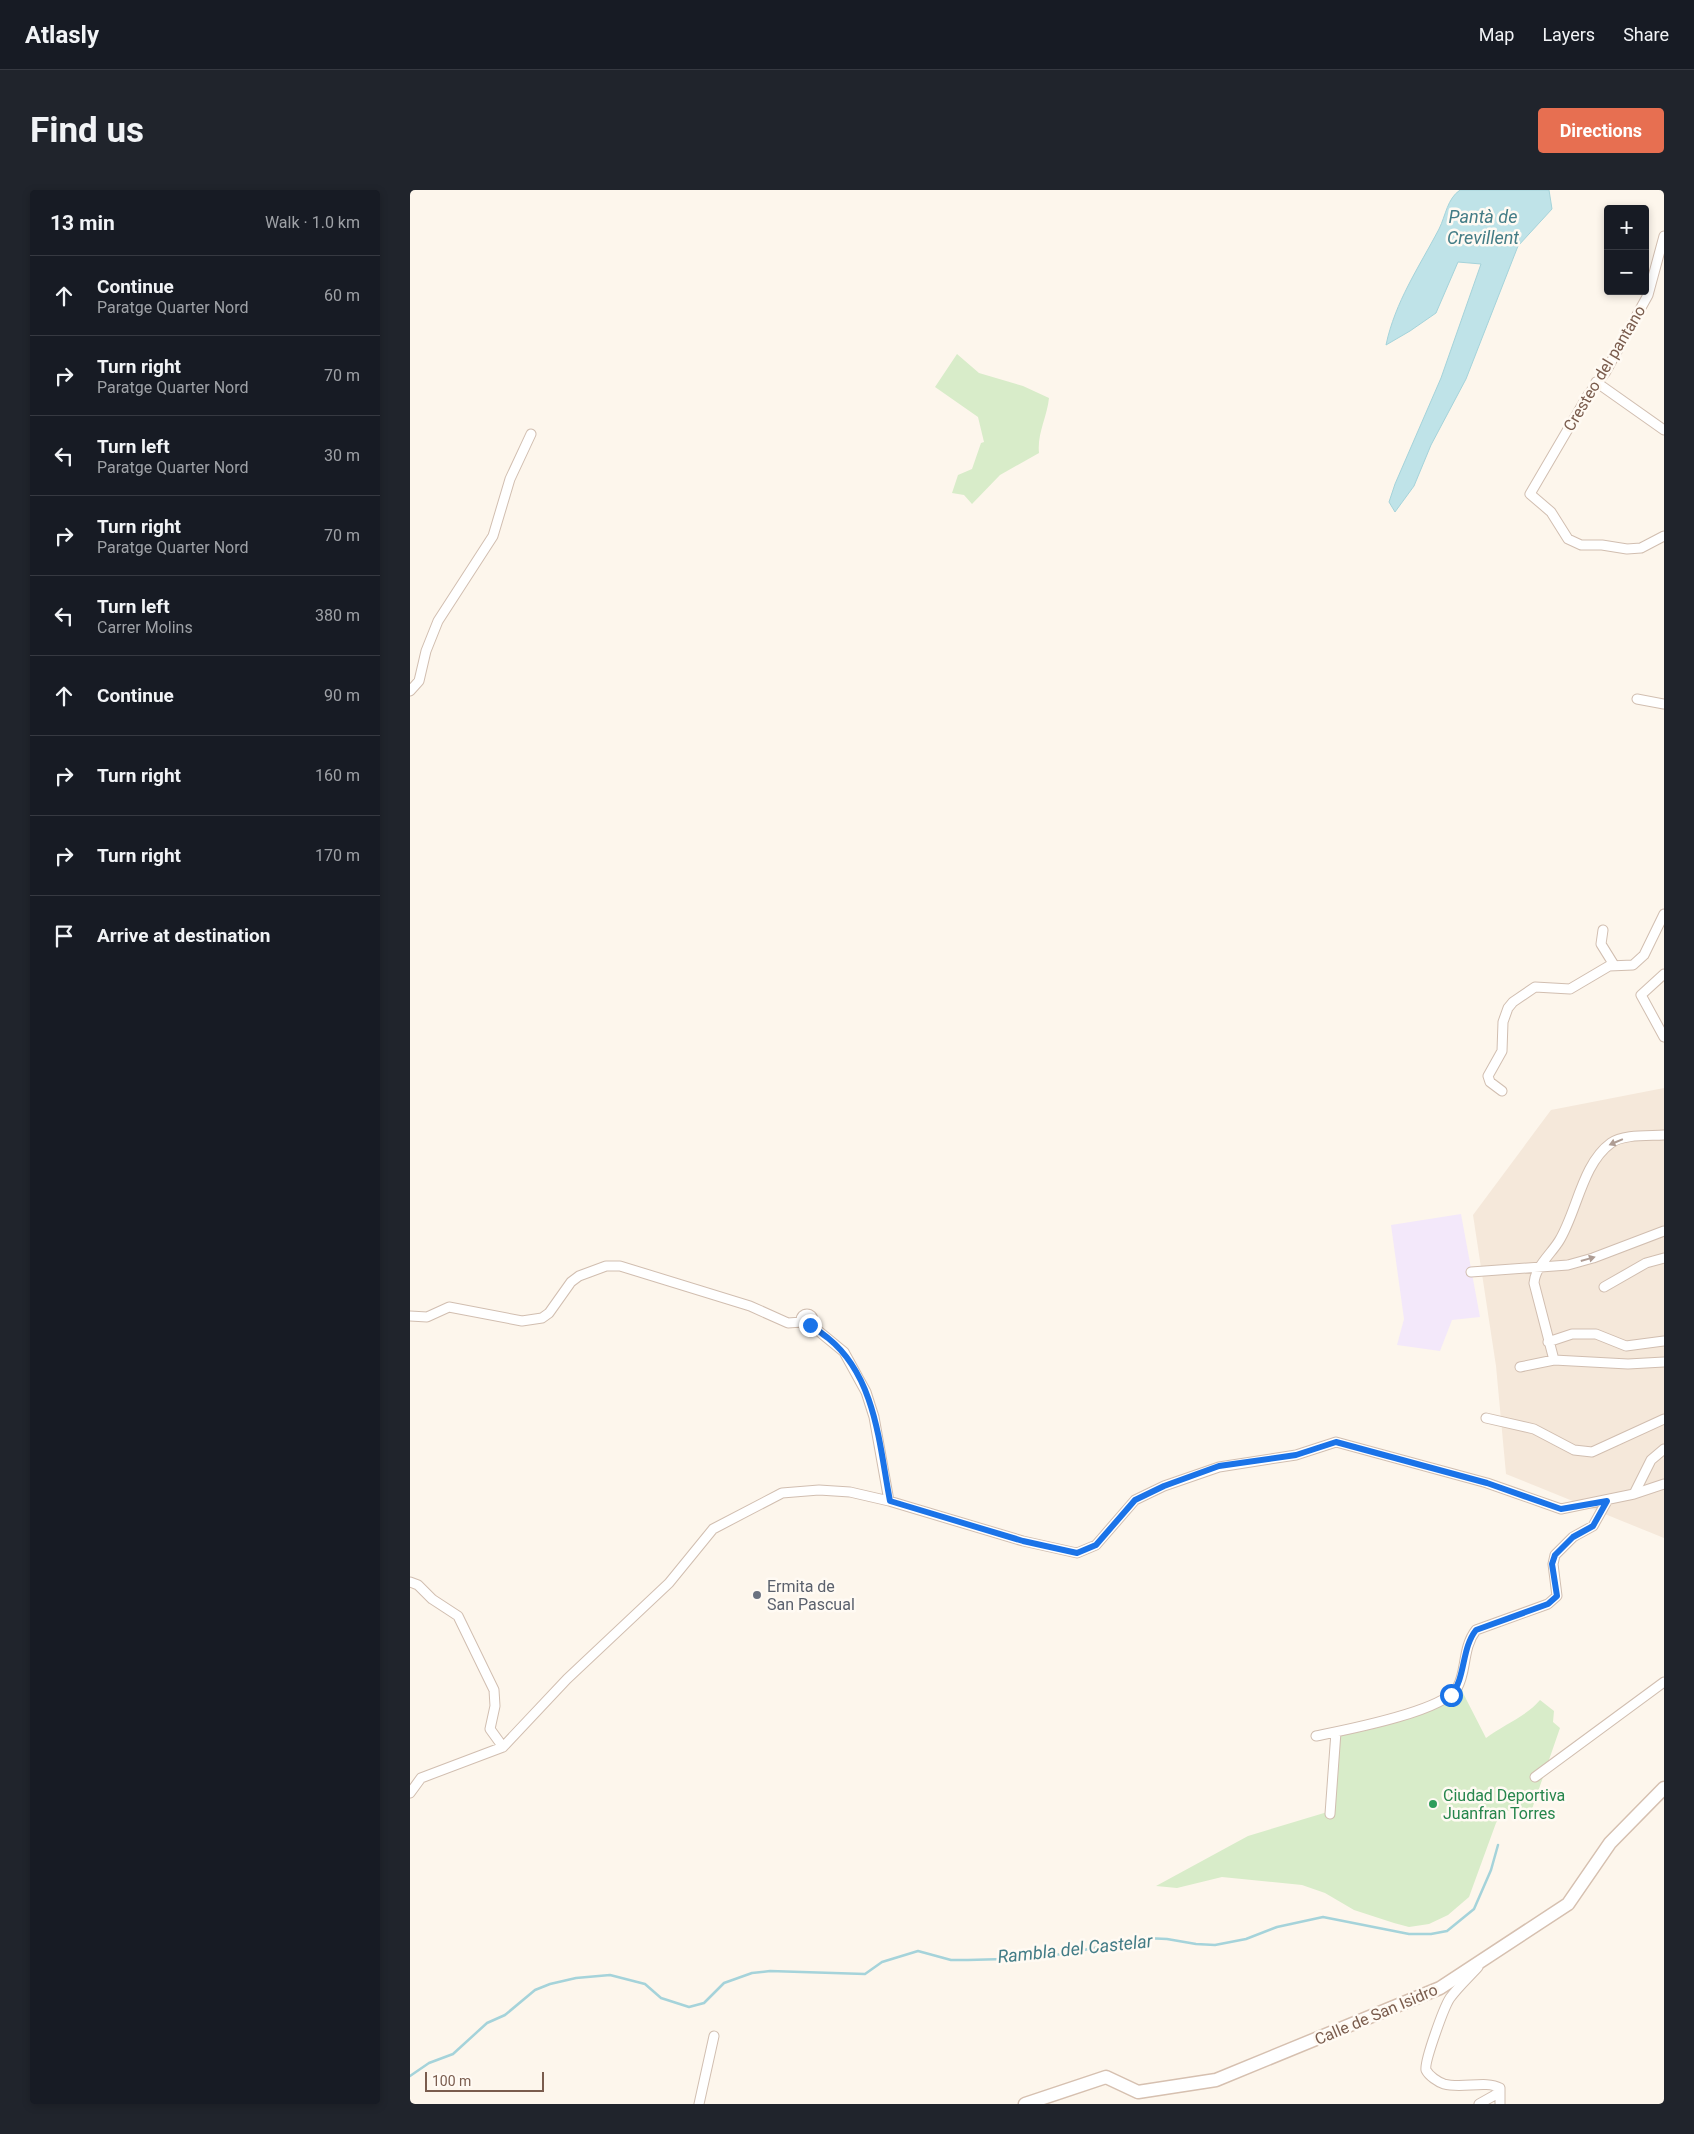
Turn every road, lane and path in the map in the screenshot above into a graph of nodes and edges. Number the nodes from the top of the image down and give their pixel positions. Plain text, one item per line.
1 (1664, 236) edge
2 (1596, 382) junction
3 (1664, 430) edge
4 (531, 434) dead end
5 (1664, 536) edge
6 (410, 690) edge
7 (1637, 699) dead end
8 (1664, 704) edge
9 (1664, 914) edge
10 (1604, 930) dead end
11 (1614, 965) junction
12 (1664, 974) edge
13 (1664, 1037) edge
14 (1502, 1091) dead end
15 (1664, 1134) edge
16 (1664, 1231) edge
17 (1664, 1258) edge
18 (1540, 1267) junction
19 (1472, 1272) dead end
20 (1604, 1287) dead end
21 (410, 1316) edge
22 (1664, 1341) edge
23 (1548, 1342) junction
24 (1554, 1360) junction
25 (1664, 1362) edge
26 (1520, 1367) dead end
27 (1486, 1418) dead end
28 (1664, 1419) edge
29 (1664, 1449) edge
30 (1664, 1484) edge
31 (1634, 1494) junction
32 (890, 1501) junction
33 (1607, 1501) junction
34 (410, 1582) edge
35 (1664, 1682) edge
36 (1336, 1732) junction
37 (1316, 1736) dead end
38 (503, 1746) junction
39 (1535, 1778) dead end
40 (1664, 1788) edge
41 (410, 1793) edge
42 (1330, 1814) dead end
43 (1488, 1956) junction
44 (714, 2036) dead end
45 (1500, 2088) junction
46 (699, 2104) edge
47 (1025, 2104) edge
48 (1479, 2104) edge
49 (1500, 2104) edge

1 - 2 street, Cresteo del pantano
2 - 3 street
2 - 5 street, Cresteo del pantano
4 - 6 street
7 - 8 street
9 - 11 street
10 - 11 street
11 - 14 street
12 - 13 street
15 -> 18 street
18 -> 16 street
17 - 20 street
18 - 19 street
18 - 23 street
21 - 32 street
22 - 23 street
23 - 24 street
24 - 25 street
24 - 26 street
27 - 28 street
29 - 31 street
30 - 31 street
31 - 33 street
32 - 33 street
32 - 38 street
33 - 36 street
34 - 38 street
35 - 39 street
36 - 37 street
36 - 42 street
38 - 41 street
40 - 43 street, Calle de San Isidro
43 - 45 street
43 - 47 street, Calle de San Isidro
44 - 46 street
45 - 48 street
45 - 49 street

